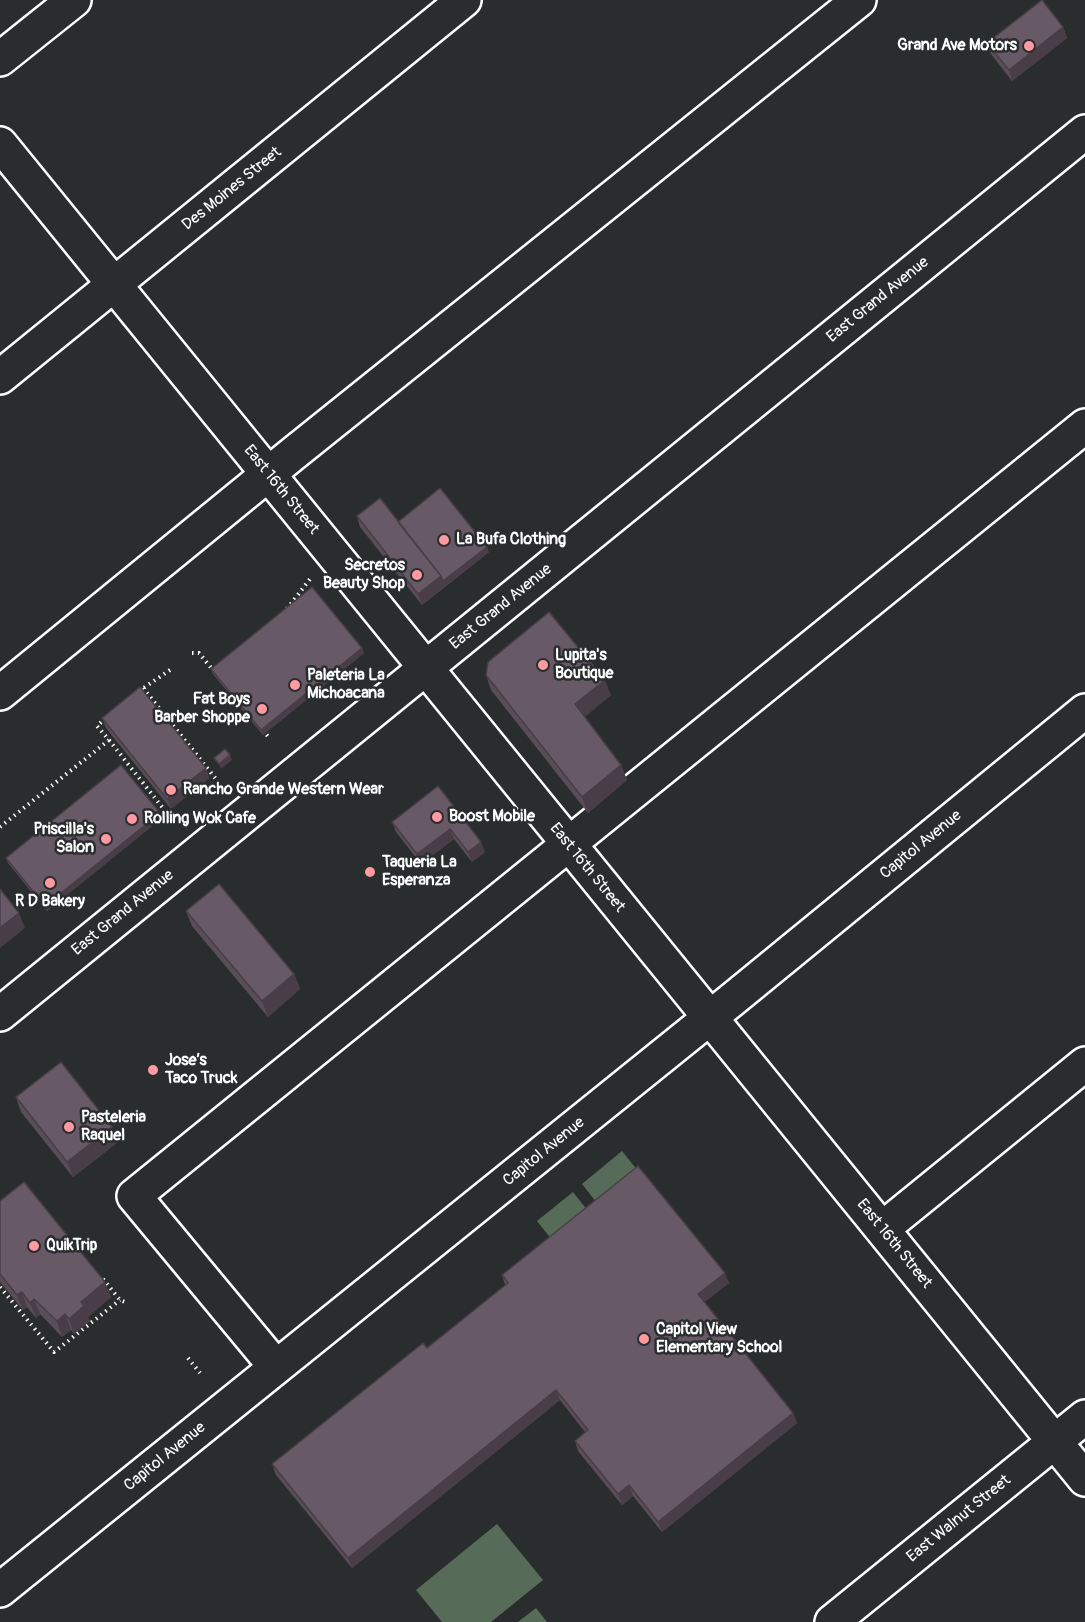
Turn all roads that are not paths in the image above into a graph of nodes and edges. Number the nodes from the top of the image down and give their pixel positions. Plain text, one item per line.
1 (74, 0) edge
2 (464, 0) edge
3 (859, 0) edge
4 (0, 59) edge
5 (1085, 132) edge
6 (0, 144) edge
7 (114, 285) junction
8 (0, 377) edge
9 (1085, 426) edge
10 (268, 474) junction
11 (425, 668) junction
12 (0, 693) edge
13 (1085, 711) edge
14 (569, 846) junction
15 (0, 1014) edge
16 (709, 1018) junction
17 (1085, 1064) edge
18 (882, 1229) junction
19 (276, 1368) junction
20 (1085, 1417) edge
21 (1055, 1441) junction
22 (1085, 1479) edge
23 (0, 1590) edge
24 (832, 1622) edge

1 - 4 street
2 - 7 street, Des Moines Street
3 - 10 street
5 - 11 street, East Grand Avenue
6 - 7 street, East 16th Street
7 - 8 street, Des Moines Street
7 - 10 street, East 16th Street
9 - 14 street
10 - 11 street, East 16th Street
10 - 12 street
11 - 14 street, East 16th Street
11 - 15 street, East Grand Avenue
13 - 16 street, Capitol Avenue
14 - 16 street, East 16th Street
14 - 19 street
16 - 18 street, East 16th Street
16 - 19 street, Capitol Avenue
17 - 18 street
18 - 21 street, East 16th Street
19 - 23 street, Capitol Avenue
20 - 21 street, East Walnut Street
21 - 22 street, East 16th Street
21 - 24 street, East Walnut Street

